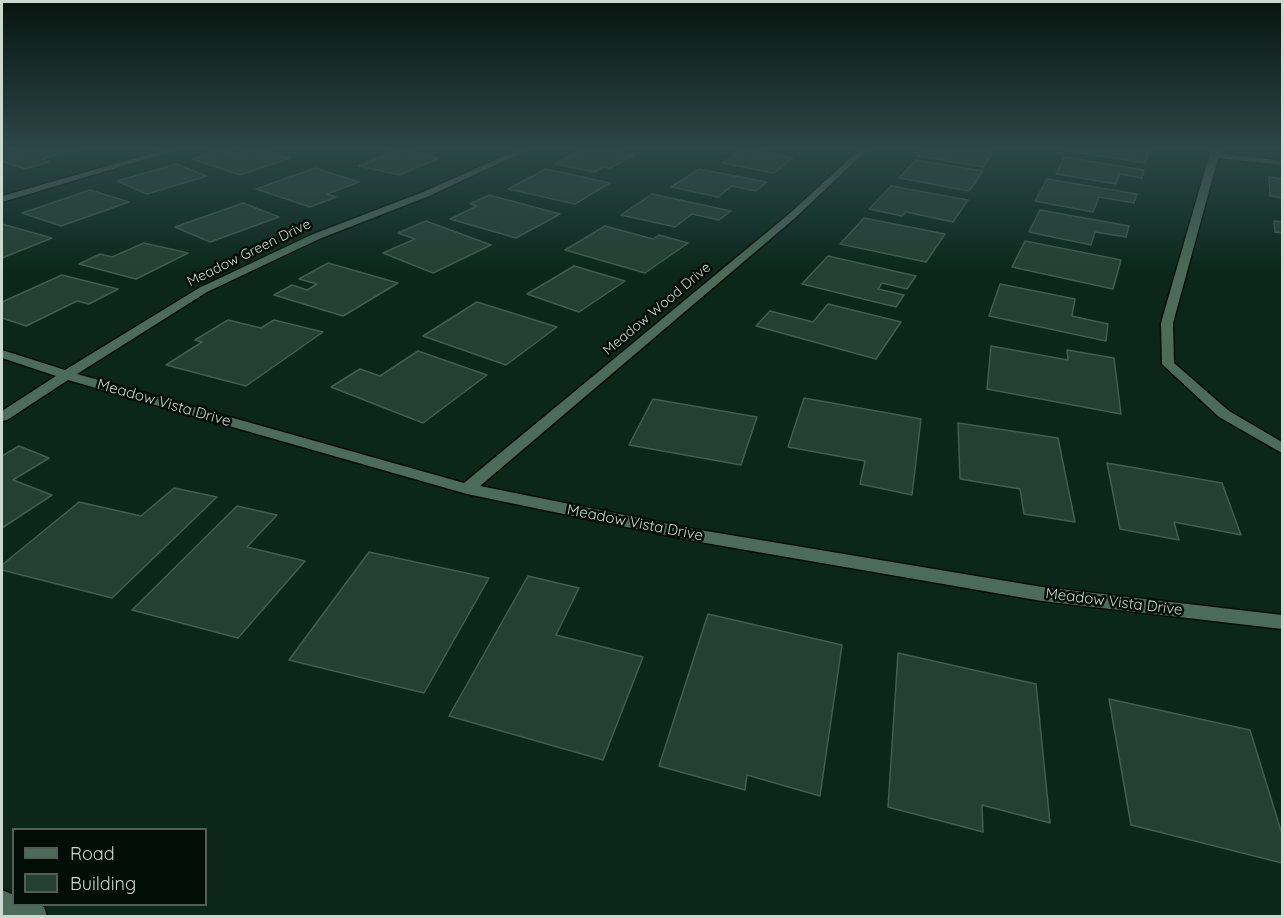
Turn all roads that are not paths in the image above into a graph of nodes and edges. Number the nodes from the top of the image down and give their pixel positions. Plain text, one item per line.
1 (27, 192) edge
2 (431, 192) edge
3 (818, 192) edge
4 (1204, 192) edge
5 (2, 199) edge
6 (2, 354) edge
7 (66, 375) junction
8 (2, 417) edge
9 (1282, 448) edge
10 (467, 489) junction
11 (1282, 622) edge
12 (2, 903) edge
13 (35, 916) edge

1 - 5 street
2 - 7 street, Meadow Green Drive
3 - 10 street, Meadow Wood Drive
4 - 9 street
6 - 7 street, Meadow Vista Drive
7 - 8 street, Meadow Green Drive
7 - 10 street, Meadow Vista Drive
10 - 11 street, Meadow Vista Drive
12 - 13 street

